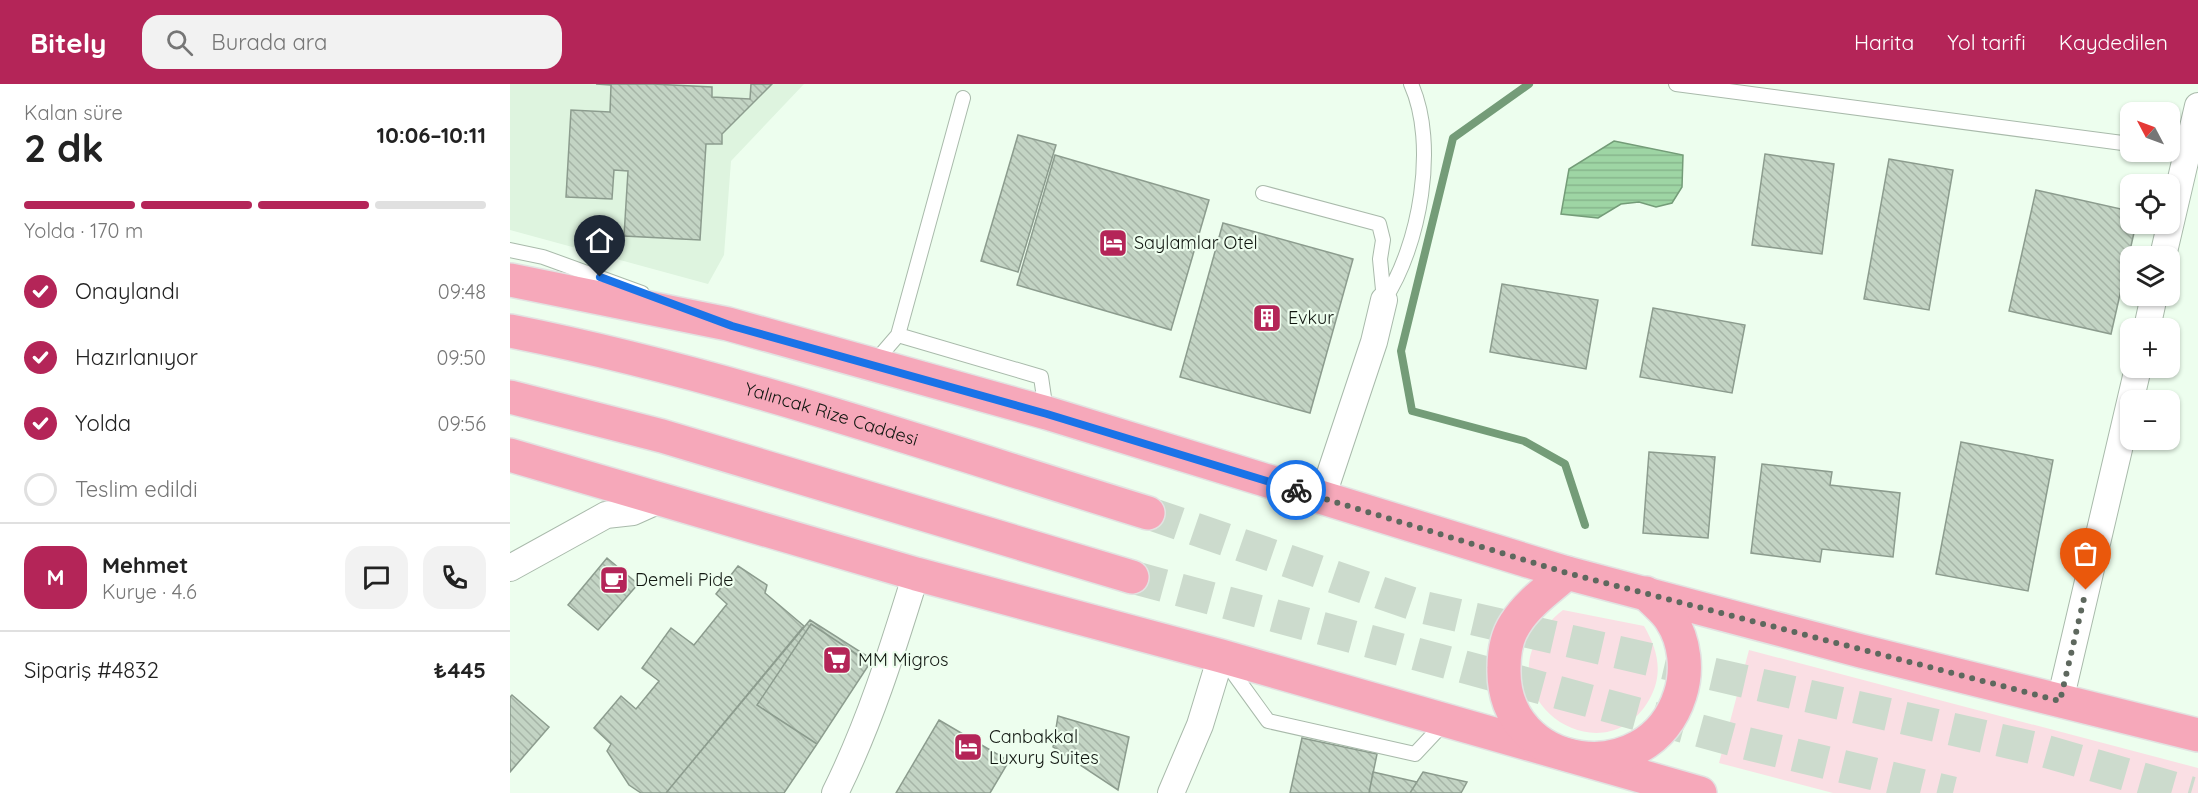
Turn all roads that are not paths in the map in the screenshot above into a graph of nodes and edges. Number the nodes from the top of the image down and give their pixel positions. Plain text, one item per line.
1 (1411, 84) edge
2 (1676, 84) edge
3 (963, 98) dead end
4 (2198, 106) edge
5 (2120, 143) edge
6 (2180, 146) edge
7 (2176, 162) edge
8 (1263, 193) dead end
9 (2164, 246) edge
10 (510, 249) edge
11 (510, 280) edge
12 (1384, 300) junction
13 (728, 324) junction
14 (510, 331) edge
15 (898, 335) junction
16 (872, 366) junction
17 (2136, 378) edge
18 (510, 397) edge
19 (1047, 414) junction
20 (510, 455) edge
21 (1322, 498) junction
22 (662, 499) junction
23 (1148, 513) tunnel mouth
24 (510, 568) edge
25 (1567, 573) junction
26 (916, 574) junction
27 (1132, 577) tunnel mouth
28 (1646, 593) junction
29 (1221, 656) junction
30 (2060, 701) junction
31 (1445, 722) junction
32 (2198, 735) edge
33 (1565, 755) junction
34 (1680, 790) edge
35 (835, 793) edge
36 (1172, 793) edge

1 - 12 lane
2 - 5 lane
3 - 15 lane
4 - 6 street
7 - 9 street
8 - 12 lane
10 - 13 lane
11 - 13 highway
12 - 21 street
13 - 16 highway
14 - 23 highway, Yalıncak Rize Caddesi
15 - 16 lane
15 - 19 lane
16 - 19 highway
17 - 30 street
18 - 27 highway
19 - 21 highway
20 - 22 highway
21 - 25 highway
22 - 24 street
22 - 26 highway
25 - 28 highway
25 - 33 highway
26 - 29 highway
26 - 35 street
28 - 30 highway
28 - 33 highway
29 - 31 highway
29 - 31 lane
29 - 36 street
30 - 32 highway
31 - 33 highway
33 - 34 highway

